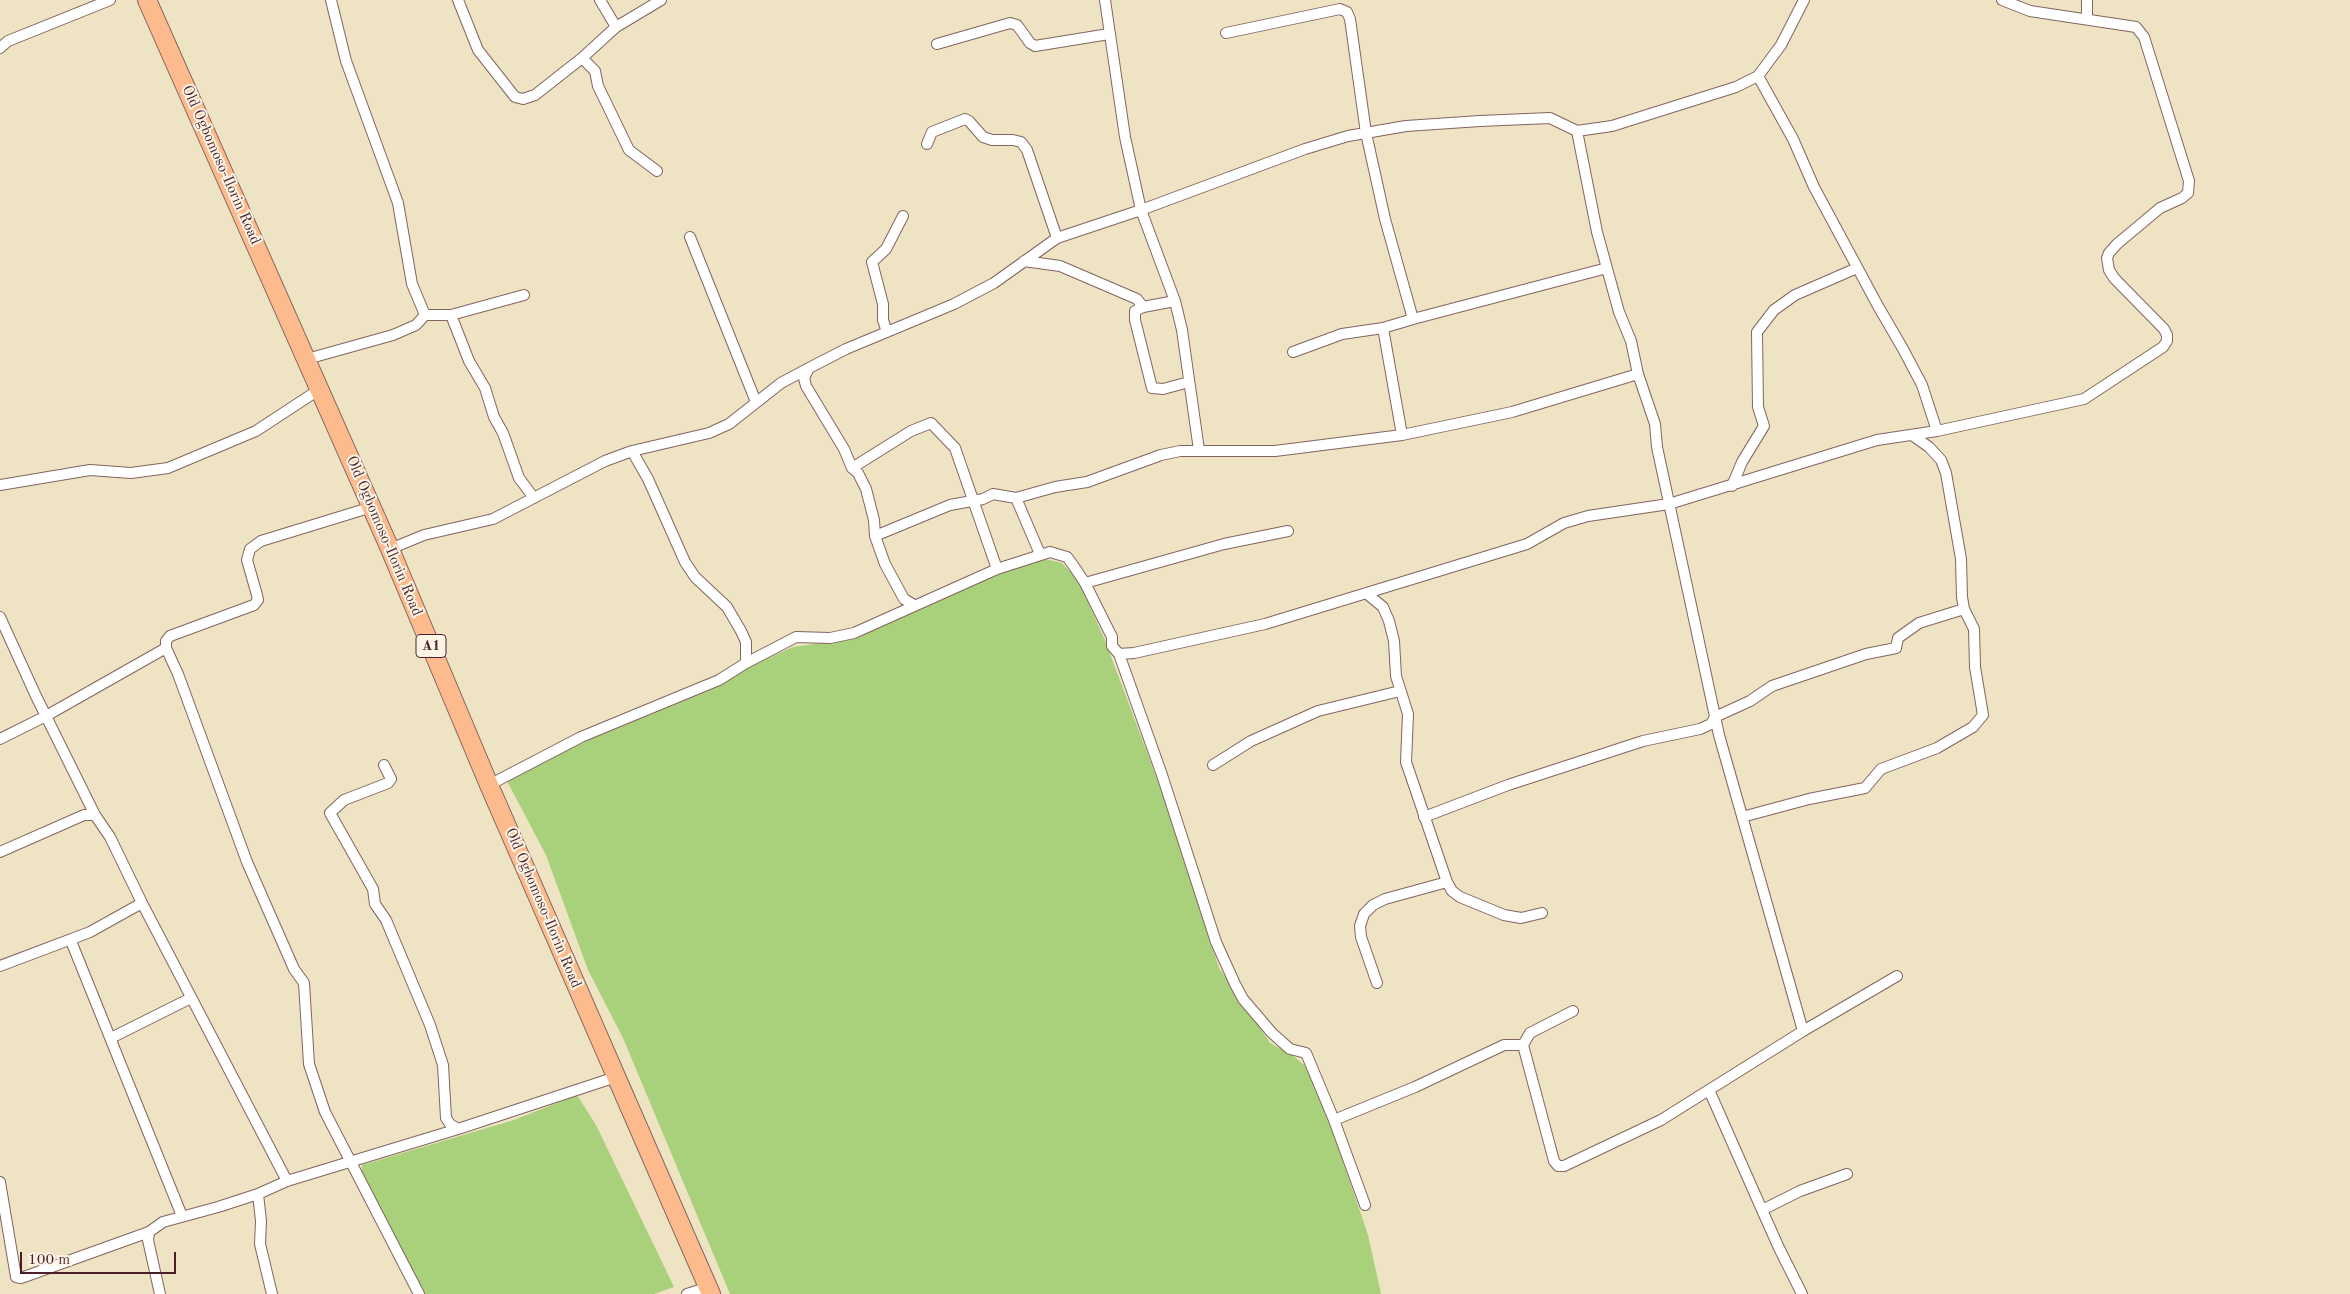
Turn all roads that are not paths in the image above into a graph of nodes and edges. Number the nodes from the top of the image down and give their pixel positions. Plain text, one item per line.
1 (110, 0) edge
2 (148, 0) edge
3 (331, 0) edge
4 (458, 0) edge
5 (600, 0) edge
6 (661, 0) edge
7 (1105, 0) edge
8 (1804, 0) edge
9 (2002, 0) edge
10 (2087, 0) edge
11 (2087, 18) junction
12 (616, 28) junction
13 (1226, 33) dead end
14 (1109, 34) junction
15 (938, 44) dead end
16 (0, 48) edge
17 (582, 58) junction
18 (1758, 76) junction
19 (1577, 131) junction
20 (1366, 133) junction
21 (927, 144) dead end
22 (657, 171) dead end
23 (1141, 210) junction
24 (903, 216) dead end
25 (690, 237) dead end
26 (1057, 238) junction
27 (1024, 261) junction
28 (1607, 268) junction
29 (1857, 268) junction
30 (524, 295) dead end
31 (1175, 300) junction
32 (1143, 307) junction
33 (425, 315) junction
34 (450, 315) junction
35 (1413, 318) junction
36 (1383, 328) junction
37 (887, 332) junction
38 (1293, 352) dead end
39 (307, 359) junction
40 (809, 368) junction
41 (1638, 374) junction
42 (1190, 382) junction
43 (320, 389) junction
44 (756, 402) junction
45 (1937, 431) junction
46 (1402, 435) junction
47 (1912, 435) junction
48 (1199, 450) junction
49 (632, 452) junction
50 (852, 468) junction
51 (0, 485) edge
52 (1732, 486) junction
53 (534, 498) junction
54 (1016, 498) junction
55 (972, 500) junction
56 (1669, 504) junction
57 (372, 507) junction
58 (1288, 531) dead end
59 (875, 536) junction
60 (390, 549) junction
61 (1040, 554) junction
62 (997, 569) junction
63 (1084, 583) junction
64 (1366, 593) junction
65 (914, 605) junction
66 (1964, 609) junction
67 (0, 619) edge
68 (166, 648) junction
69 (1119, 654) junction
70 (746, 663) junction
71 (1400, 691) junction
72 (46, 716) junction
73 (1715, 717) junction
74 (0, 739) edge
75 (384, 765) dead end
76 (1214, 765) dead end
77 (489, 785) junction
78 (95, 815) junction
79 (1424, 817) junction
80 (1742, 817) junction
81 (0, 852) edge
82 (1447, 882) junction
83 (142, 903) junction
84 (1542, 913) dead end
85 (71, 941) junction
86 (0, 966) edge
87 (1897, 976) dead end
88 (1378, 983) dead end
89 (191, 998) junction
90 (1573, 1011) dead end
91 (1803, 1031) junction
92 (111, 1038) junction
93 (1522, 1045) junction
94 (616, 1077) junction
95 (1709, 1090) junction
96 (1334, 1120) junction
97 (458, 1129) junction
98 (353, 1162) junction
99 (1848, 1174) dead end
100 (287, 1181) junction
101 (0, 1182) edge
102 (258, 1194) junction
103 (1365, 1205) dead end
104 (1762, 1210) junction
105 (182, 1216) junction
106 (150, 1232) junction
107 (710, 1291) edge
108 (160, 1294) edge
109 (272, 1294) edge
110 (419, 1294) edge
111 (687, 1294) edge
112 (1802, 1294) edge

1 - 16 street
2 - 39 highway, Old Ogbomoso-Ilorin Road / A1
3 - 33 street
4 - 17 street
5 - 12 street
6 - 12 street
7 - 14 street
8 - 18 street
9 - 11 street
10 - 11 street
11 - 45 street
12 - 17 street
13 - 20 street
14 - 15 street
14 - 23 street
17 - 22 street
18 - 19 street
18 - 29 street
19 - 20 street
19 - 28 street
20 - 23 street
20 - 35 street
21 - 26 street
23 - 26 street
23 - 31 street
24 - 37 street
25 - 44 street
26 - 27 street
27 - 32 street
27 - 37 street
28 - 35 street
28 - 41 street
29 - 45 street
29 - 52 street
30 - 34 street
31 - 32 street
31 - 42 street
32 - 42 street
33 - 34 street
33 - 39 street
34 - 53 street
35 - 36 street
36 - 38 street
36 - 46 street
37 - 40 street
39 - 43 highway, Old Ogbomoso-Ilorin Road / A1
40 - 44 street
40 - 50 street
41 - 46 street
41 - 56 street
42 - 48 street
43 - 51 street
43 - 57 highway, Old Ogbomoso-Ilorin Road / A1
44 - 49 street
45 - 47 street
46 - 48 street
47 - 52 street
47 - 66 street
48 - 54 street
49 - 53 street
49 - 70 street
50 - 55 street
50 - 59 street
52 - 56 street
53 - 60 street
54 - 55 street
54 - 61 street
55 - 59 street
55 - 62 street
56 - 64 street
56 - 73 street
57 - 60 highway, Old Ogbomoso-Ilorin Road / A1
57 - 68 street
58 - 63 street
59 - 65 street
60 - 77 highway, Old Ogbomoso-Ilorin Road / A1
61 - 62 street
61 - 63 street
62 - 65 street
63 - 69 street
64 - 69 street
64 - 71 street
65 - 70 street
66 - 73 street
66 - 80 street
67 - 72 street
68 - 72 street
68 - 98 street
69 - 96 street
70 - 77 street
71 - 76 street
71 - 79 street
72 - 74 street
72 - 78 street
73 - 79 street
73 - 80 street
75 - 97 street
77 - 94 highway, Old Ogbomoso-Ilorin Road / A1
78 - 81 street
78 - 83 street
79 - 82 street
80 - 91 street
82 - 84 street
82 - 88 street
83 - 85 street
83 - 89 street
85 - 86 street
85 - 92 street
87 - 91 street
89 - 92 street
89 - 100 street
90 - 93 street
91 - 95 street
92 - 105 street
93 - 95 street
93 - 96 street
94 - 97 street
94 - 107 highway, Old Ogbomoso-Ilorin Road / A1
95 - 104 street
96 - 103 street
97 - 98 street
98 - 100 street
98 - 110 street
99 - 104 street
100 - 102 street
101 - 106 street
102 - 105 street
102 - 109 street
104 - 112 street
105 - 106 street
106 - 108 street
107 - 111 street

